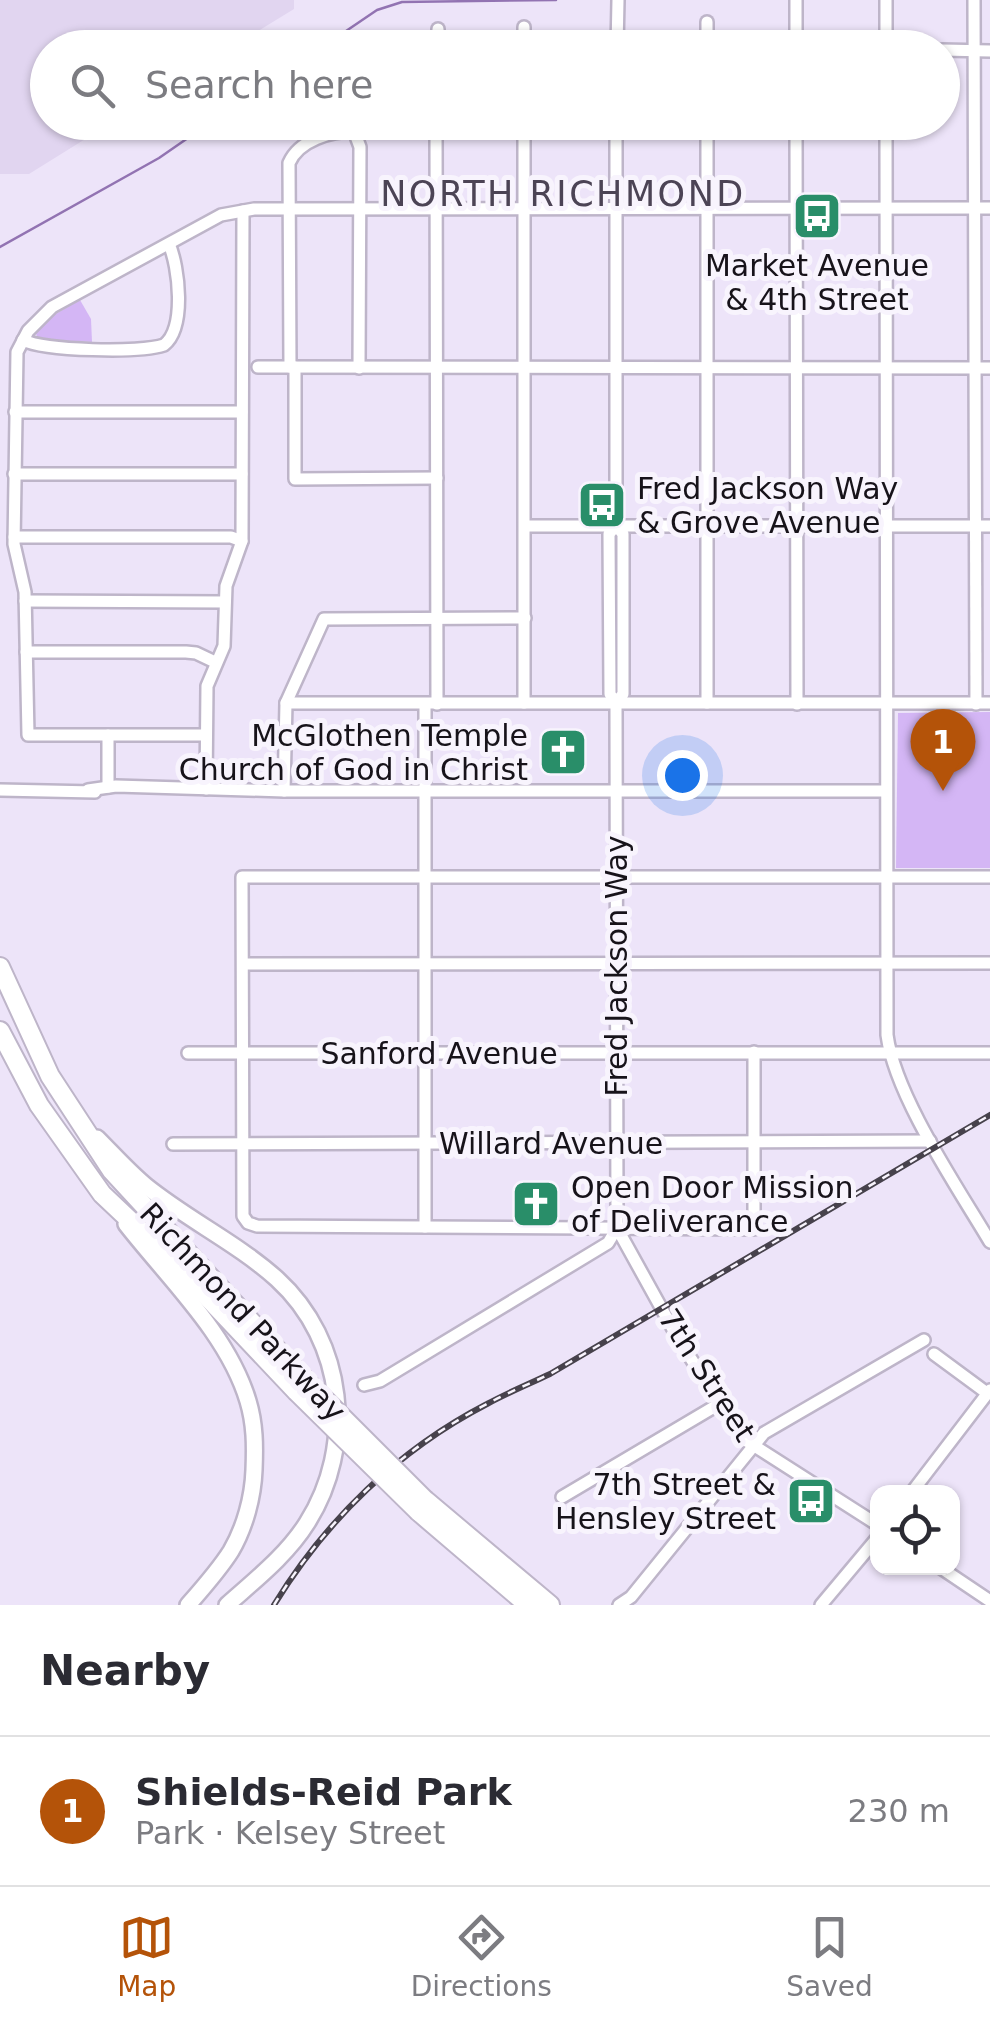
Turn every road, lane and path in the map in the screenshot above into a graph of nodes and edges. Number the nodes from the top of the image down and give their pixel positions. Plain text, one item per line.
1 (618, 0) edge
2 (796, 0) edge
3 (886, 0) edge
4 (974, 0) edge
5 (707, 22) dead end
6 (618, 30) edge
7 (707, 30) edge
8 (796, 30) edge
9 (886, 30) edge
10 (960, 50) edge
11 (975, 50) junction
12 (990, 50) edge
13 (316, 140) edge
14 (357, 140) edge
15 (436, 140) edge
16 (524, 140) edge
17 (616, 140) edge
18 (707, 140) edge
19 (796, 140) edge
20 (886, 140) edge
21 (524, 208) junction
22 (886, 208) junction
23 (975, 208) junction
24 (990, 208) edge
25 (290, 209) junction
26 (359, 209) junction
27 (436, 209) junction
28 (615, 209) junction
29 (796, 209) junction
30 (707, 210) junction
31 (243, 211) junction
32 (169, 244) junction
33 (23, 340) junction
34 (258, 367) dead end
35 (293, 367) junction
36 (706, 367) junction
37 (796, 367) junction
38 (886, 367) junction
39 (359, 368) junction
40 (436, 368) junction
41 (524, 368) junction
42 (616, 368) junction
43 (976, 368) junction
44 (990, 368) edge
45 (15, 412) junction
46 (242, 412) junction
47 (14, 474) junction
48 (242, 474) junction
49 (437, 478) junction
50 (525, 526) junction
51 (616, 526) junction
52 (706, 526) junction
53 (796, 526) junction
54 (886, 526) junction
55 (975, 526) junction
56 (990, 526) edge
57 (14, 537) junction
58 (242, 541) junction
59 (25, 601) junction
60 (225, 602) junction
61 (436, 617) junction
62 (525, 618) junction
63 (26, 652) junction
64 (215, 662) junction
65 (286, 703) junction
66 (524, 703) junction
67 (616, 703) junction
68 (706, 703) junction
69 (886, 703) junction
70 (430, 704) junction
71 (797, 704) junction
72 (976, 704) junction
73 (990, 704) edge
74 (108, 735) junction
75 (205, 735) junction
76 (115, 788) junction
77 (206, 789) junction
78 (0, 790) edge
79 (284, 791) junction
80 (886, 791) junction
81 (424, 792) junction
82 (616, 792) junction
83 (425, 877) junction
84 (615, 877) junction
85 (886, 877) junction
86 (990, 877) edge
87 (616, 963) junction
88 (885, 963) junction
89 (990, 963) edge
90 (243, 964) junction
91 (424, 964) junction
92 (0, 967) edge
93 (0, 1031) edge
94 (424, 1052) junction
95 (754, 1052) junction
96 (243, 1053) junction
97 (616, 1053) junction
98 (889, 1053) junction
99 (990, 1053) edge
100 (188, 1054) dead end
101 (77, 1118) junction
102 (930, 1141) junction
103 (616, 1142) junction
104 (753, 1142) junction
105 (243, 1143) junction
106 (425, 1143) junction
107 (173, 1144) dead end
108 (102, 1194) junction
109 (425, 1227) junction
110 (618, 1228) junction
111 (990, 1242) edge
112 (924, 1340) dead end
113 (934, 1354) dead end
114 (300, 1385) junction
115 (364, 1386) dead end
116 (989, 1392) edge
117 (719, 1404) junction
118 (752, 1447) junction
119 (917, 1485) edge
120 (562, 1497) dead end
121 (422, 1506) junction
122 (870, 1520) edge
123 (870, 1547) edge
124 (952, 1575) edge
125 (990, 1600) edge
126 (188, 1605) edge
127 (227, 1605) edge
128 (528, 1605) edge
129 (550, 1605) edge
130 (618, 1605) edge
131 (821, 1605) edge

1 - 6 street
2 - 8 street
3 - 9 street
4 - 11 street
5 - 7 street
10 - 11 street
11 - 12 street
11 - 23 street
13 - 25 street
14 - 26 street
15 - 27 street
16 - 21 street
17 - 28 street, Fred Jackson Way
18 - 30 street
19 - 29 street
20 - 22 street
21 - 27 street
21 - 28 street
21 - 41 street
22 - 23 street
22 - 29 street
22 - 38 street
23 - 24 street
23 - 43 street
25 - 26 street
25 - 31 street
25 - 35 street
26 - 27 street
26 - 39 street
27 - 40 street
28 - 30 street
28 - 42 street, Fred Jackson Way
29 - 30 street
29 - 37 street
30 - 36 street
31 - 32 street
31 - 46 street
32 - 33 street
32 - 33 street
33 - 45 street
34 - 35 street
35 - 39 street
35 - 49 street
36 - 37 street
36 - 42 street
36 - 52 street
37 - 38 street
37 - 53 street
38 - 43 street
38 - 54 street
39 - 40 street
40 - 41 street
40 - 49 street
41 - 42 street
41 - 50 street
42 - 51 street, Fred Jackson Way
43 - 44 street
43 - 55 street
45 - 46 street
45 - 47 street
46 - 48 street
47 - 48 street
47 - 57 street
48 - 58 street
49 - 61 street
50 - 51 street
50 - 62 street
51 - 52 street
51 - 67 street, Fred Jackson Way
52 - 53 street
52 - 68 street
53 - 54 street
53 - 71 street
54 - 55 street
54 - 69 street
55 - 56 street
55 - 72 street
57 - 58 street
57 - 59 street
58 - 60 street
59 - 60 street
59 - 63 street
60 - 64 street
61 - 62 street
61 - 65 street
61 - 70 street
62 - 66 street
63 - 64 street
63 - 74 street
64 - 75 street
65 - 70 street
65 - 79 street
66 - 67 street
66 - 70 street
67 - 68 street
67 - 82 street, Fred Jackson Way
68 - 71 street
69 - 71 street
69 - 72 street
69 - 80 street
70 - 81 street
72 - 73 street
74 - 75 street
74 - 76 street
75 - 77 street
76 - 77 street
76 - 78 street
77 - 79 street
79 - 81 street
80 - 82 street
80 - 85 street
81 - 82 street
81 - 83 street
82 - 84 street, Fred Jackson Way
83 - 84 street
83 - 90 street
83 - 91 street
84 - 85 street
84 - 87 street, Fred Jackson Way
85 - 86 street
85 - 88 street
87 - 88 street
87 - 91 street
87 - 97 street, Fred Jackson Way
88 - 89 street
88 - 98 street
90 - 91 street
90 - 96 street
91 - 94 street
92 - 101 highway, Richmond Parkway
93 - 108 highway, Richmond Parkway
94 - 96 street, Sanford Avenue
94 - 97 street, Sanford Avenue
94 - 106 street
95 - 97 street, Sanford Avenue
95 - 98 street, Sanford Avenue
95 - 104 street
96 - 100 street, Sanford Avenue
96 - 105 street
97 - 103 street, Fred Jackson Way
98 - 99 street, Sanford Avenue
98 - 102 street
101 - 114 highway, Richmond Parkway
101 - 127 main road
102 - 104 street, Willard Avenue
102 - 111 street
103 - 104 street, Willard Avenue
103 - 106 street, Willard Avenue
103 - 110 street, Fred Jackson Way
104 - 110 street
105 - 106 street, Willard Avenue
105 - 107 street, Willard Avenue
105 - 109 street
106 - 109 street
108 - 114 highway, Richmond Parkway
108 - 126 main road
109 - 110 street
110 - 115 street
110 - 117 street, 7th Street
112 - 118 street
113 - 116 street
114 - 121 highway, Richmond Parkway, bridge
116 - 119 street
117 - 118 street, 7th Street
117 - 120 street
118 - 122 street, 7th Street
118 - 130 street
121 - 128 highway, Richmond Parkway
121 - 129 highway, Richmond Parkway
123 - 131 street
124 - 125 street

